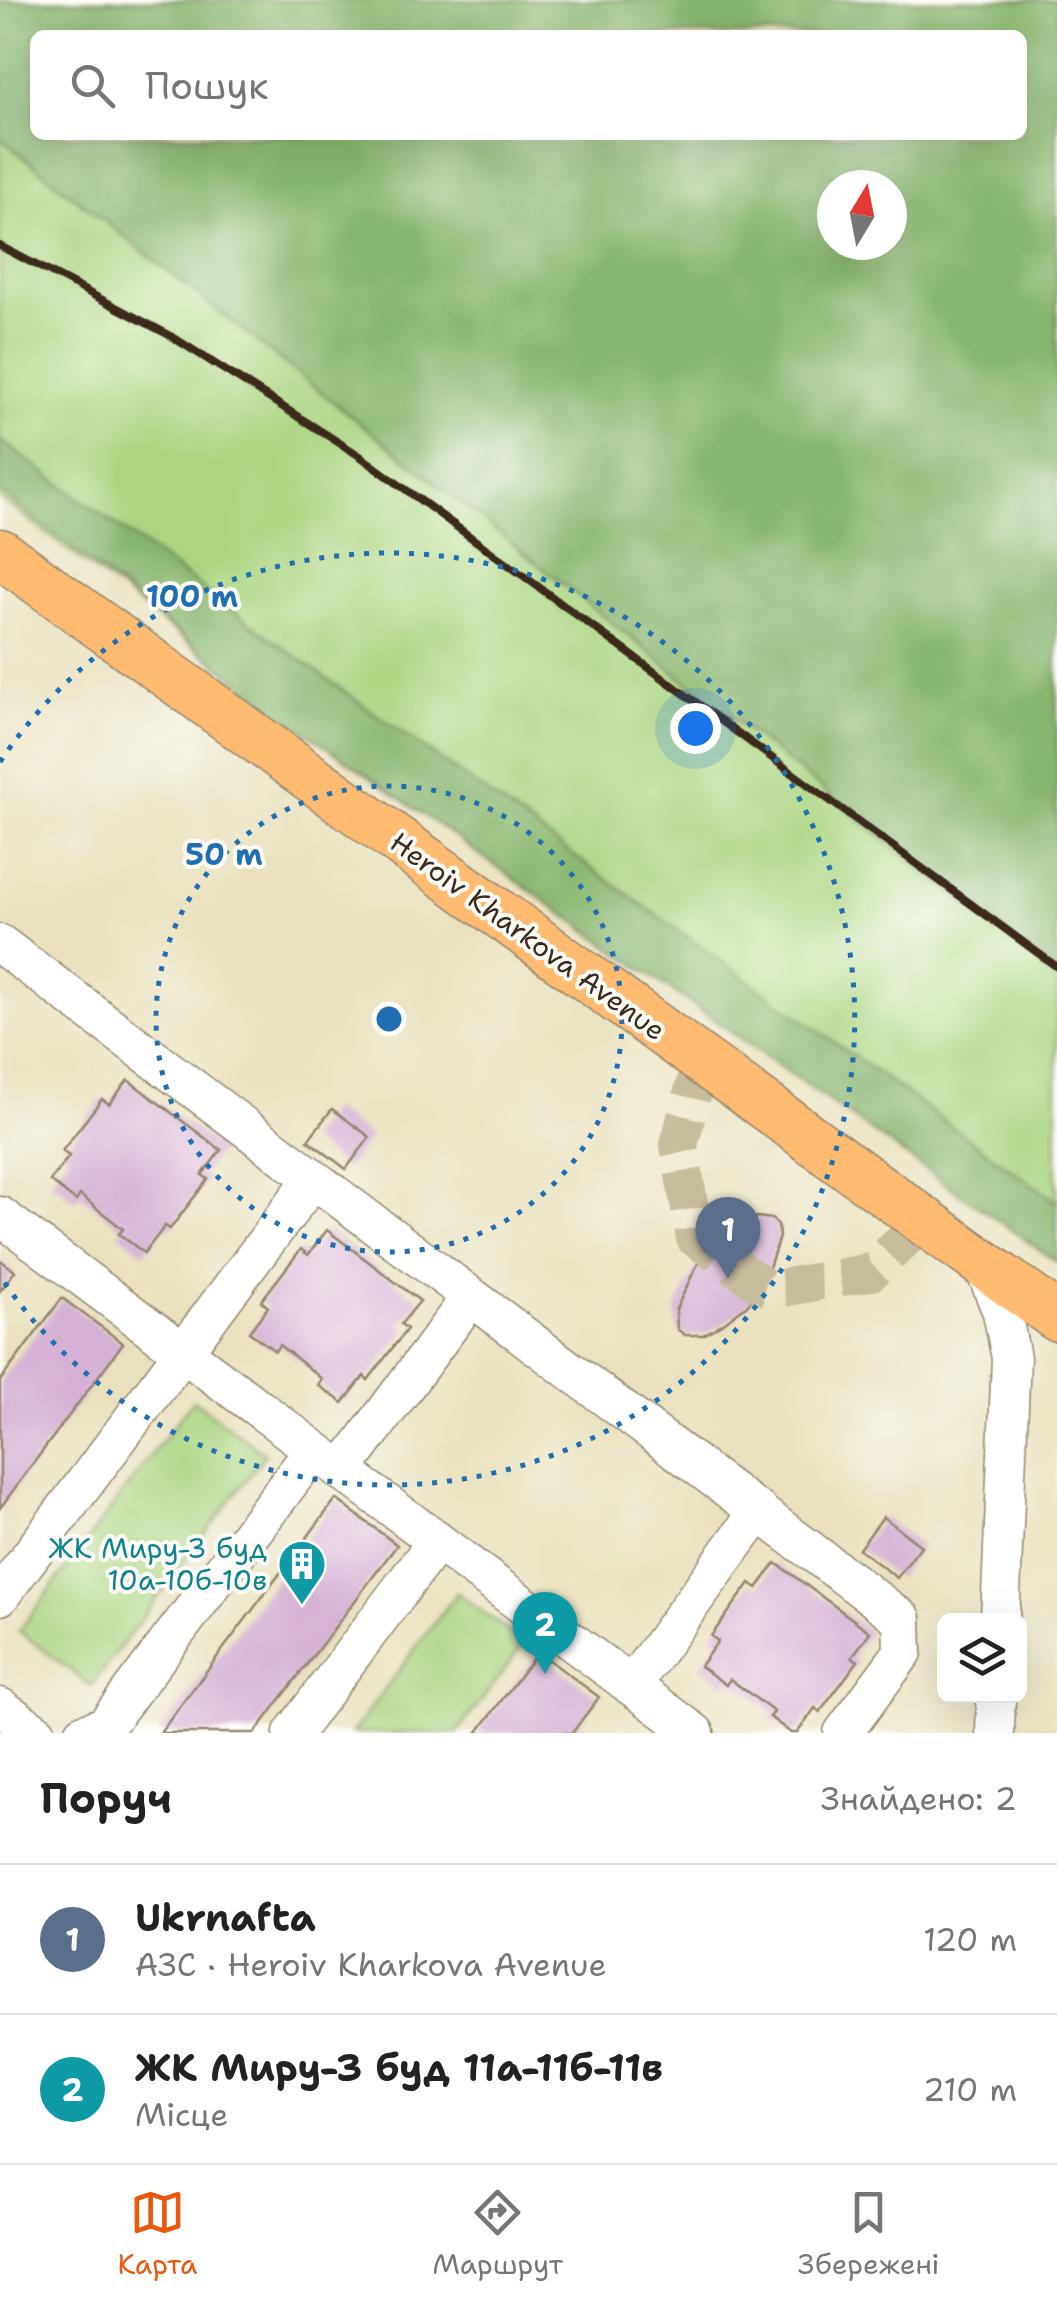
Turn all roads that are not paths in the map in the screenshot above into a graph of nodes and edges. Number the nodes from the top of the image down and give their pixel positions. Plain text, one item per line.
1 (0, 554) edge
2 (0, 944) edge
3 (313, 1180) junction
4 (0, 1216) edge
5 (984, 1265) junction
6 (470, 1298) junction
7 (1057, 1318) edge
8 (183, 1352) junction
9 (328, 1460) junction
10 (759, 1511) junction
11 (436, 1541) junction
12 (0, 1596) edge
13 (1000, 1613) edge
14 (996, 1703) edge
15 (0, 1707) edge
16 (643, 1708) edge
17 (37, 1733) edge
18 (84, 1733) edge
19 (293, 1733) edge
20 (695, 1733) edge
21 (842, 1733) edge
22 (995, 1733) edge

1 - 5 main road, Heroiv Kharkova Avenue
2 - 3 lane
3 - 6 lane
3 - 8 lane
4 - 8 lane
5 - 7 main road, Heroiv Kharkova Avenue
5 - 13 lane
6 - 9 lane
6 - 10 lane
8 - 9 lane
8 - 12 lane
9 - 11 lane
9 - 18 lane
10 - 16 lane
10 - 21 lane
11 - 16 lane
11 - 19 lane
14 - 22 lane
15 - 17 lane
16 - 20 lane

